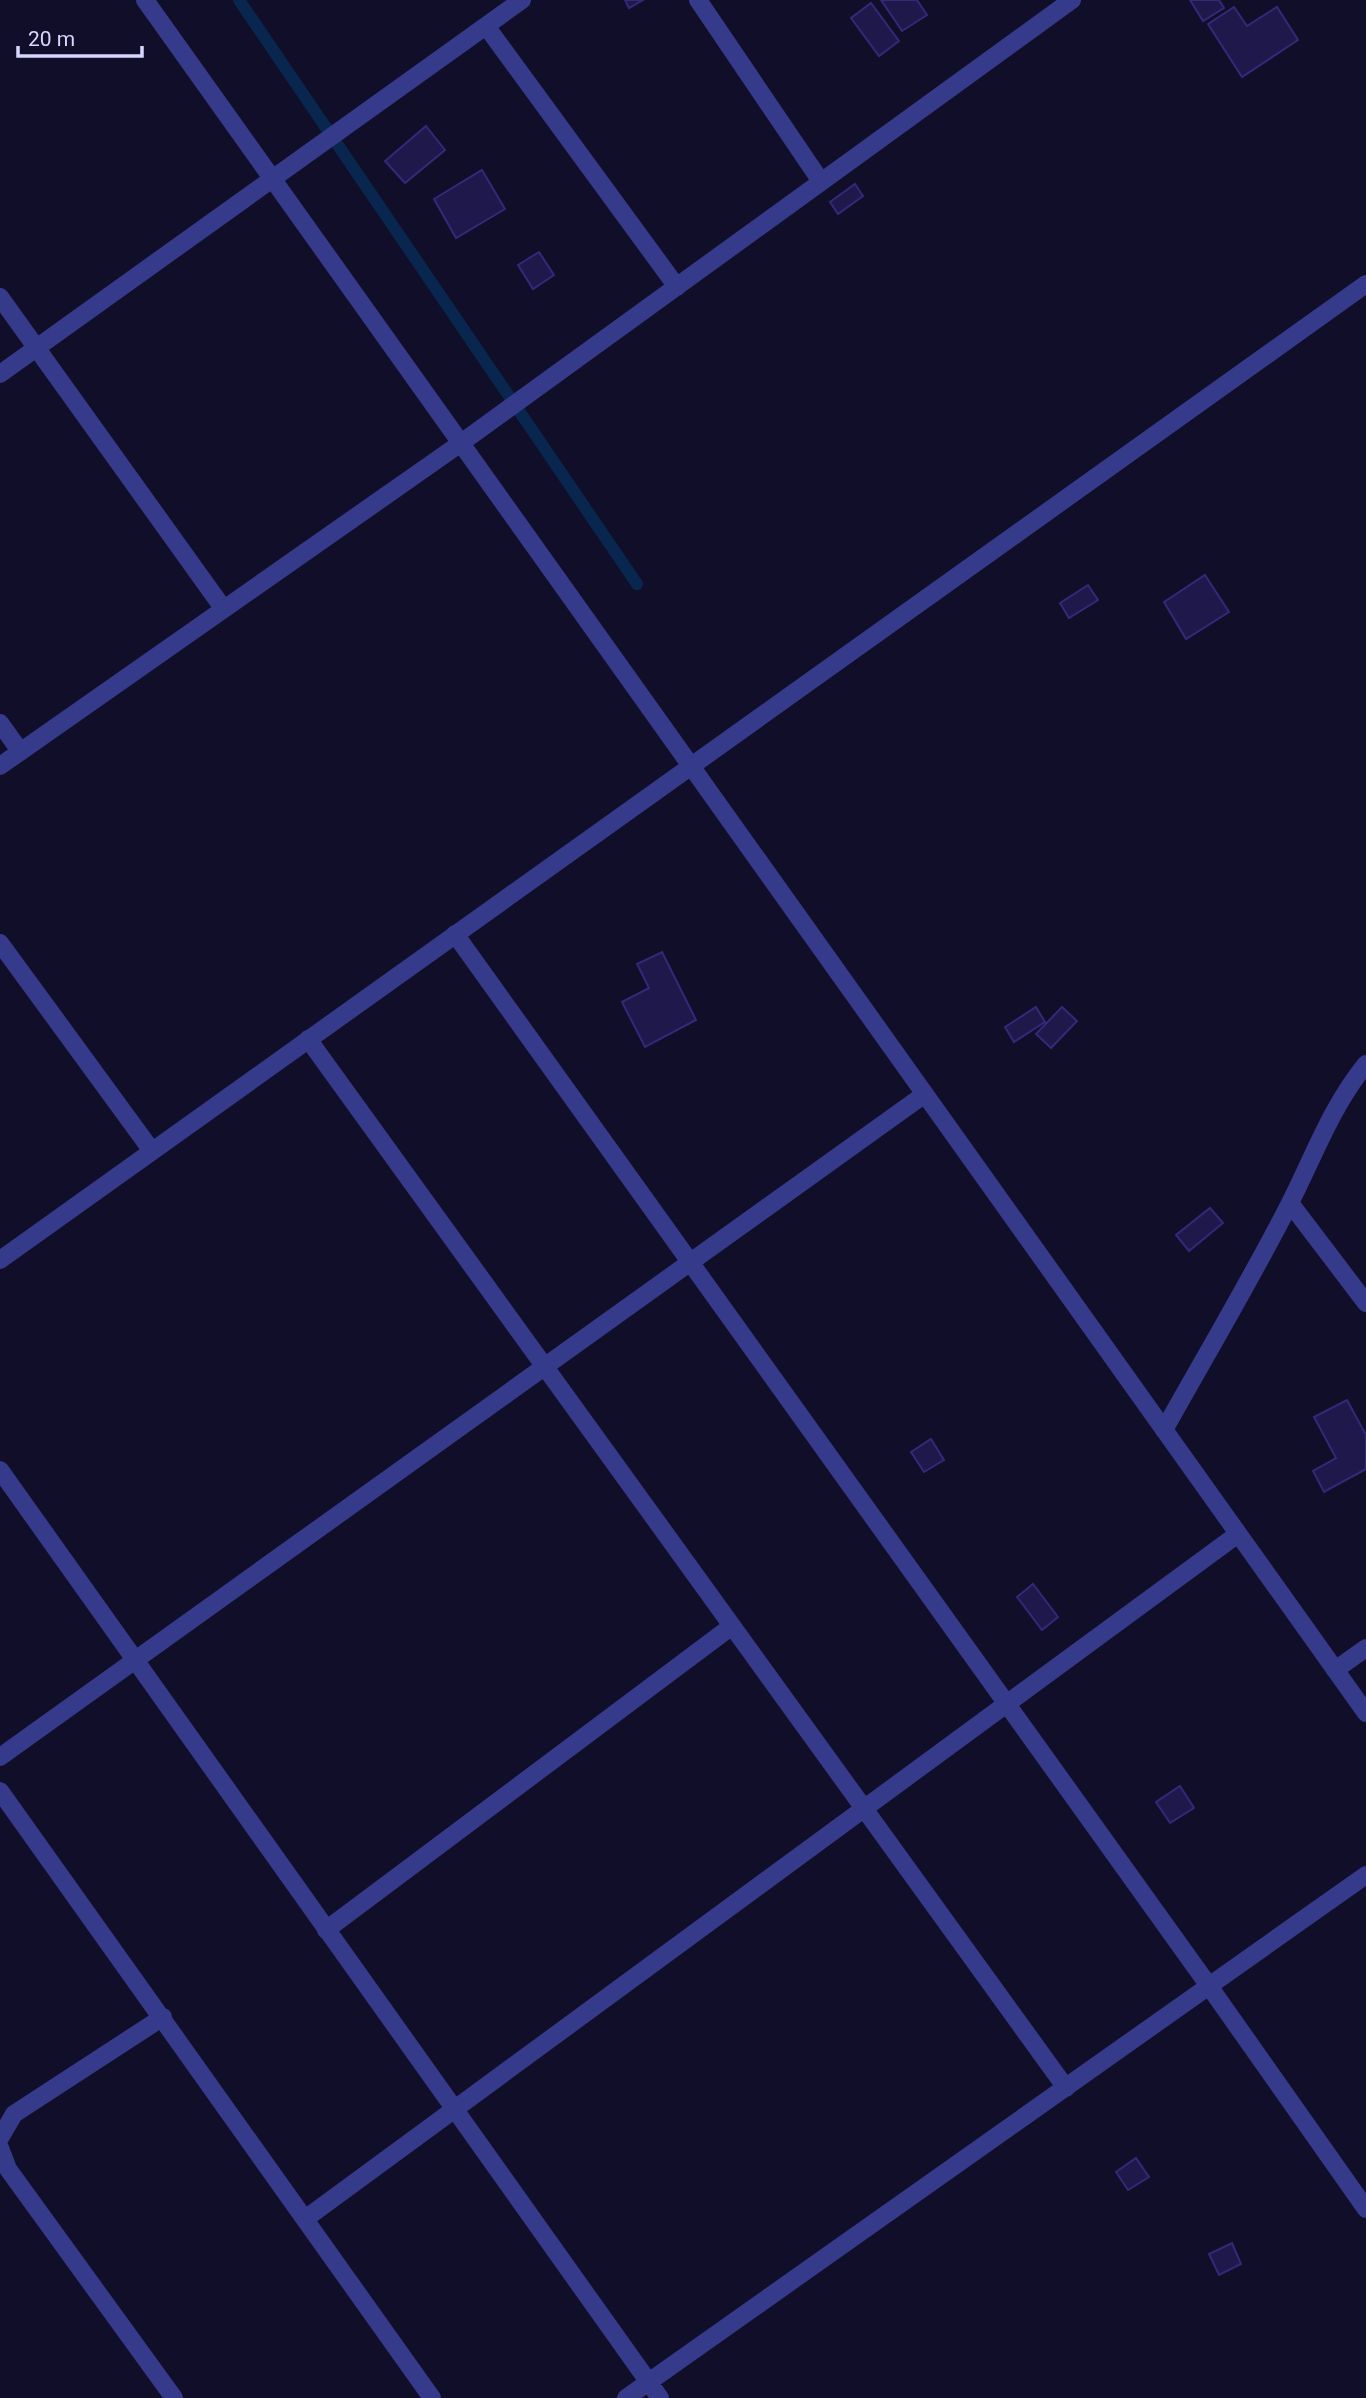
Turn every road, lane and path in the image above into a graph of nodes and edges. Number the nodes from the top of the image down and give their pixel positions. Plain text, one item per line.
1 (145, 0) edge
2 (522, 0) edge
3 (698, 0) edge
4 (1072, 0) edge
5 (486, 26) junction
6 (273, 179) junction
7 (820, 180) junction
8 (1366, 284) edge
9 (677, 287) junction
10 (0, 297) edge
11 (37, 348) junction
12 (0, 374) edge
13 (461, 443) junction
14 (223, 608) junction
15 (0, 723) edge
16 (20, 751) junction
17 (0, 766) edge
18 (691, 766) junction
19 (455, 934) junction
20 (0, 943) edge
21 (308, 1039) junction
22 (1366, 1064) edge
23 (925, 1094) junction
24 (152, 1151) junction
25 (1290, 1203) junction
26 (0, 1260) edge
27 (691, 1262) junction
28 (1366, 1303) edge
29 (544, 1366) junction
30 (1164, 1430) junction
31 (0, 1469) edge
32 (1238, 1534) junction
33 (732, 1626) junction
34 (1366, 1648) edge
35 (136, 1660) junction
36 (1335, 1670) junction
37 (1007, 1703) junction
38 (1366, 1713) edge
39 (0, 1757) edge
40 (0, 1791) edge
41 (864, 1808) junction
42 (1366, 1875) edge
43 (326, 1930) junction
44 (1209, 1986) junction
45 (163, 2017) junction
46 (1066, 2088) junction
47 (455, 2111) junction
48 (0, 2138) edge
49 (0, 2148) edge
50 (1366, 2209) edge
51 (305, 2219) junction
52 (649, 2382) junction
53 (174, 2398) edge
54 (432, 2398) edge
55 (626, 2398) edge
56 (660, 2398) edge

1 - 6 street
2 - 5 street
3 - 7 street
4 - 7 street
5 - 6 street
5 - 9 street
6 - 11 street
6 - 13 street
7 - 9 street
8 - 18 street
9 - 13 street
10 - 11 street
11 - 12 street
11 - 14 street
13 - 14 street
13 - 18 street
14 - 16 street
15 - 16 street
16 - 17 street
18 - 19 street
18 - 23 street
19 - 21 street
19 - 27 street
20 - 24 street
21 - 24 street
21 - 29 street
22 - 25 street
23 - 27 street
23 - 30 street
24 - 26 street
25 - 28 street
25 - 30 street
27 - 29 street
27 - 37 street
29 - 33 street
29 - 35 street
30 - 32 street
31 - 35 street
32 - 36 street
32 - 37 street
33 - 41 street
33 - 43 street
34 - 36 street
35 - 39 street
35 - 43 street
36 - 38 street
37 - 41 street
37 - 44 street
40 - 45 street
41 - 46 street
41 - 47 street
42 - 44 street
43 - 47 street
44 - 46 street
44 - 50 street
45 - 48 street
45 - 51 street
46 - 52 street
47 - 51 street
47 - 52 street
49 - 53 street
51 - 54 street
52 - 55 street
52 - 56 street

